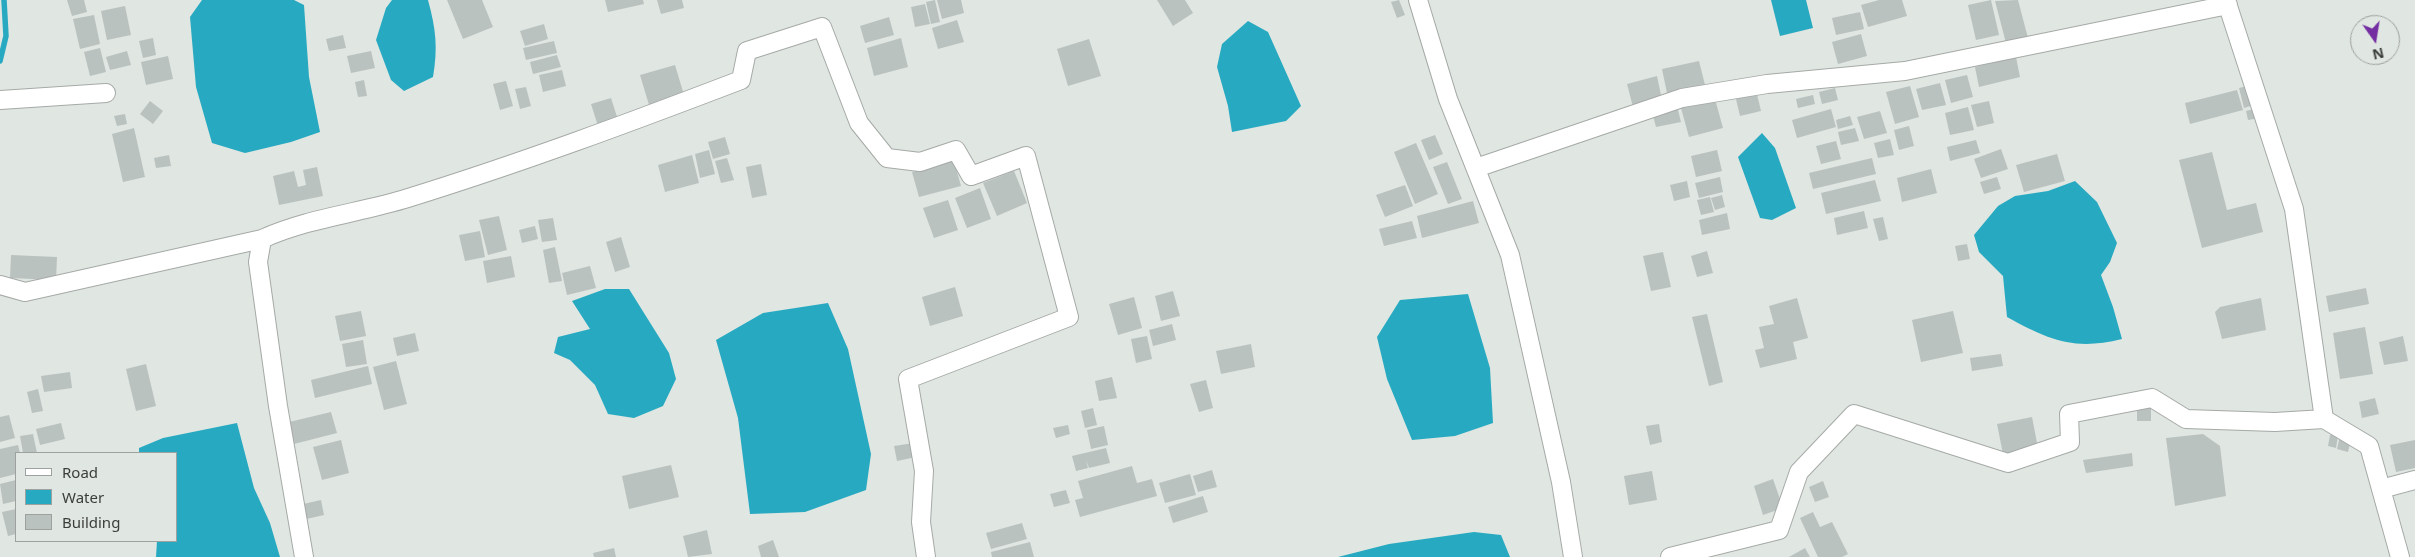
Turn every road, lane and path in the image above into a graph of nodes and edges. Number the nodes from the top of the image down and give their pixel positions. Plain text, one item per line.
1 (1418, 0) edge
2 (2227, 3) edge
3 (106, 93) dead end
4 (0, 100) edge
5 (1476, 168) junction
6 (262, 239) junction
7 (0, 285) edge
8 (2324, 419) junction
9 (2415, 480) edge
10 (2381, 489) junction
11 (304, 557) edge
12 (926, 557) edge
13 (1573, 557) edge
14 (1670, 557) edge
15 (2400, 557) edge

1 - 5 street
2 - 5 street
2 - 8 street
3 - 4 street
5 - 13 street
6 - 7 street
6 - 11 street
6 - 12 street
8 - 10 street
8 - 14 street
9 - 10 street
10 - 15 street

